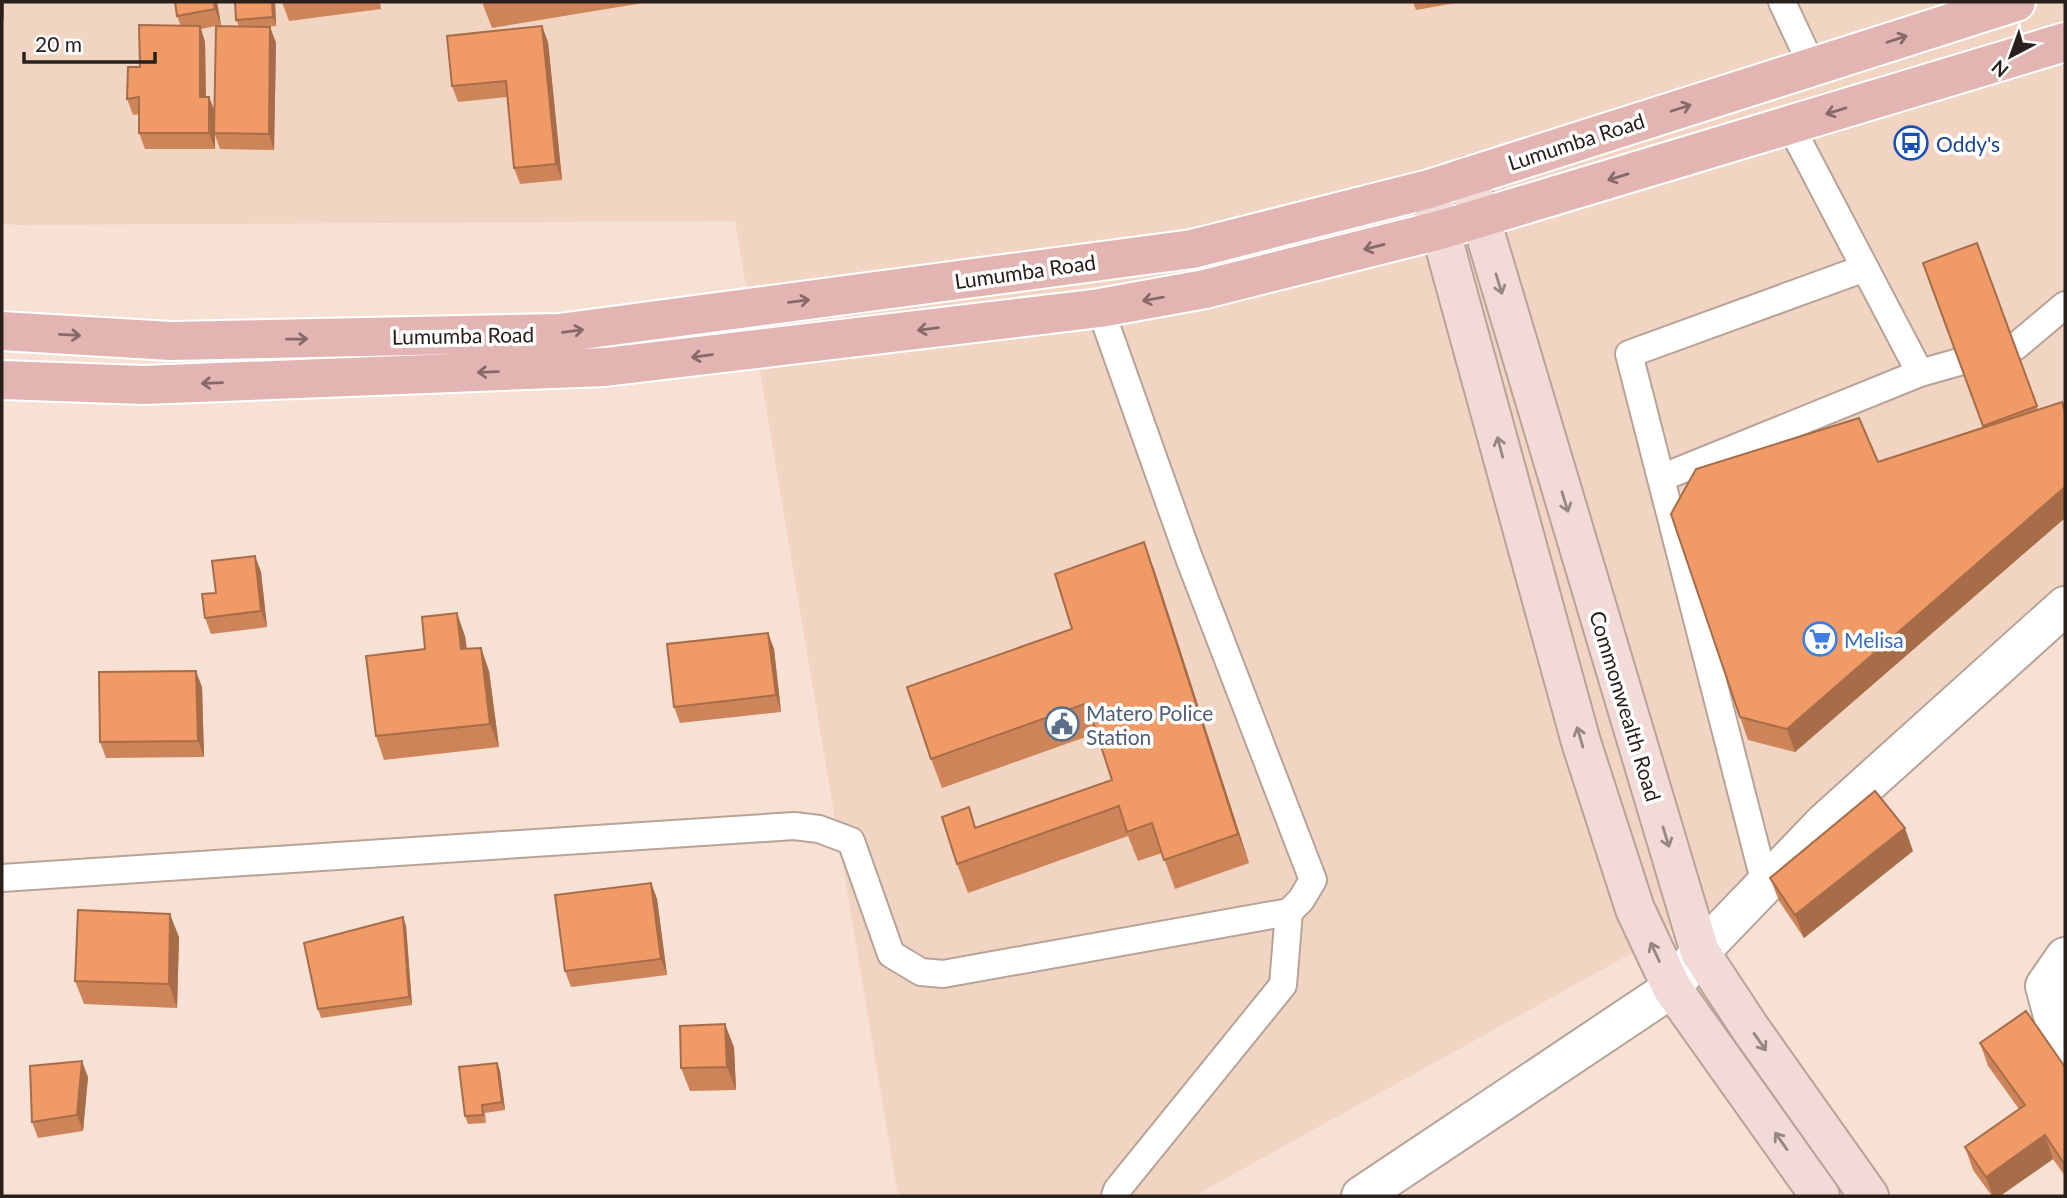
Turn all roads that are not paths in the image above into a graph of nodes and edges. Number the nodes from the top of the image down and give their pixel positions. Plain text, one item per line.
1 (1782, 2) edge
2 (2016, 2) edge
3 (2065, 42) edge
4 (1812, 66) junction
5 (1790, 125) junction
6 (1468, 176) junction
7 (1429, 189) junction
8 (1480, 219) junction
9 (1440, 230) junction
10 (1865, 268) junction
11 (2065, 305) edge
12 (1100, 308) junction
13 (2, 331) edge
14 (2015, 347) edge
15 (1959, 362) edge
16 (1920, 373) junction
17 (2, 380) edge
18 (1661, 478) junction
19 (2065, 606) edge
20 (2, 878) edge
21 (1765, 884) junction
22 (1289, 912) junction
23 (1700, 952) junction
24 (2065, 957) edge
25 (1672, 988) junction
26 (2065, 1049) edge
27 (1115, 1196) edge
28 (1361, 1196) edge
29 (1820, 1196) edge
30 (1869, 1196) edge

1 - 4 lane
4 -> 2 main road, Lumumba Road
3 -> 5 main road
6 -> 4 main road, Lumumba Road
5 -> 8 main road
5 - 10 lane
6 - 7 main road, Lumumba Road
6 - 8 main road, Commonwealth Road
7 - 9 main road
13 -> 7 main road, Lumumba Road
8 - 9 main road, Lumumba Road
8 -> 23 main road, Commonwealth Road
9 -> 12 main road, Lumumba Road
25 -> 9 main road
10 - 16 lane
10 - 18 lane
11 - 14 lane
12 -> 17 main road, Lumumba Road
12 - 22 lane
15 - 16 lane
16 - 18 lane
18 - 21 lane
19 - 21 street
20 - 22 lane
21 - 23 street
22 - 27 lane
23 - 25 street
23 -> 30 main road, Commonwealth Road
24 - 26 street
25 - 28 street
29 -> 25 main road

